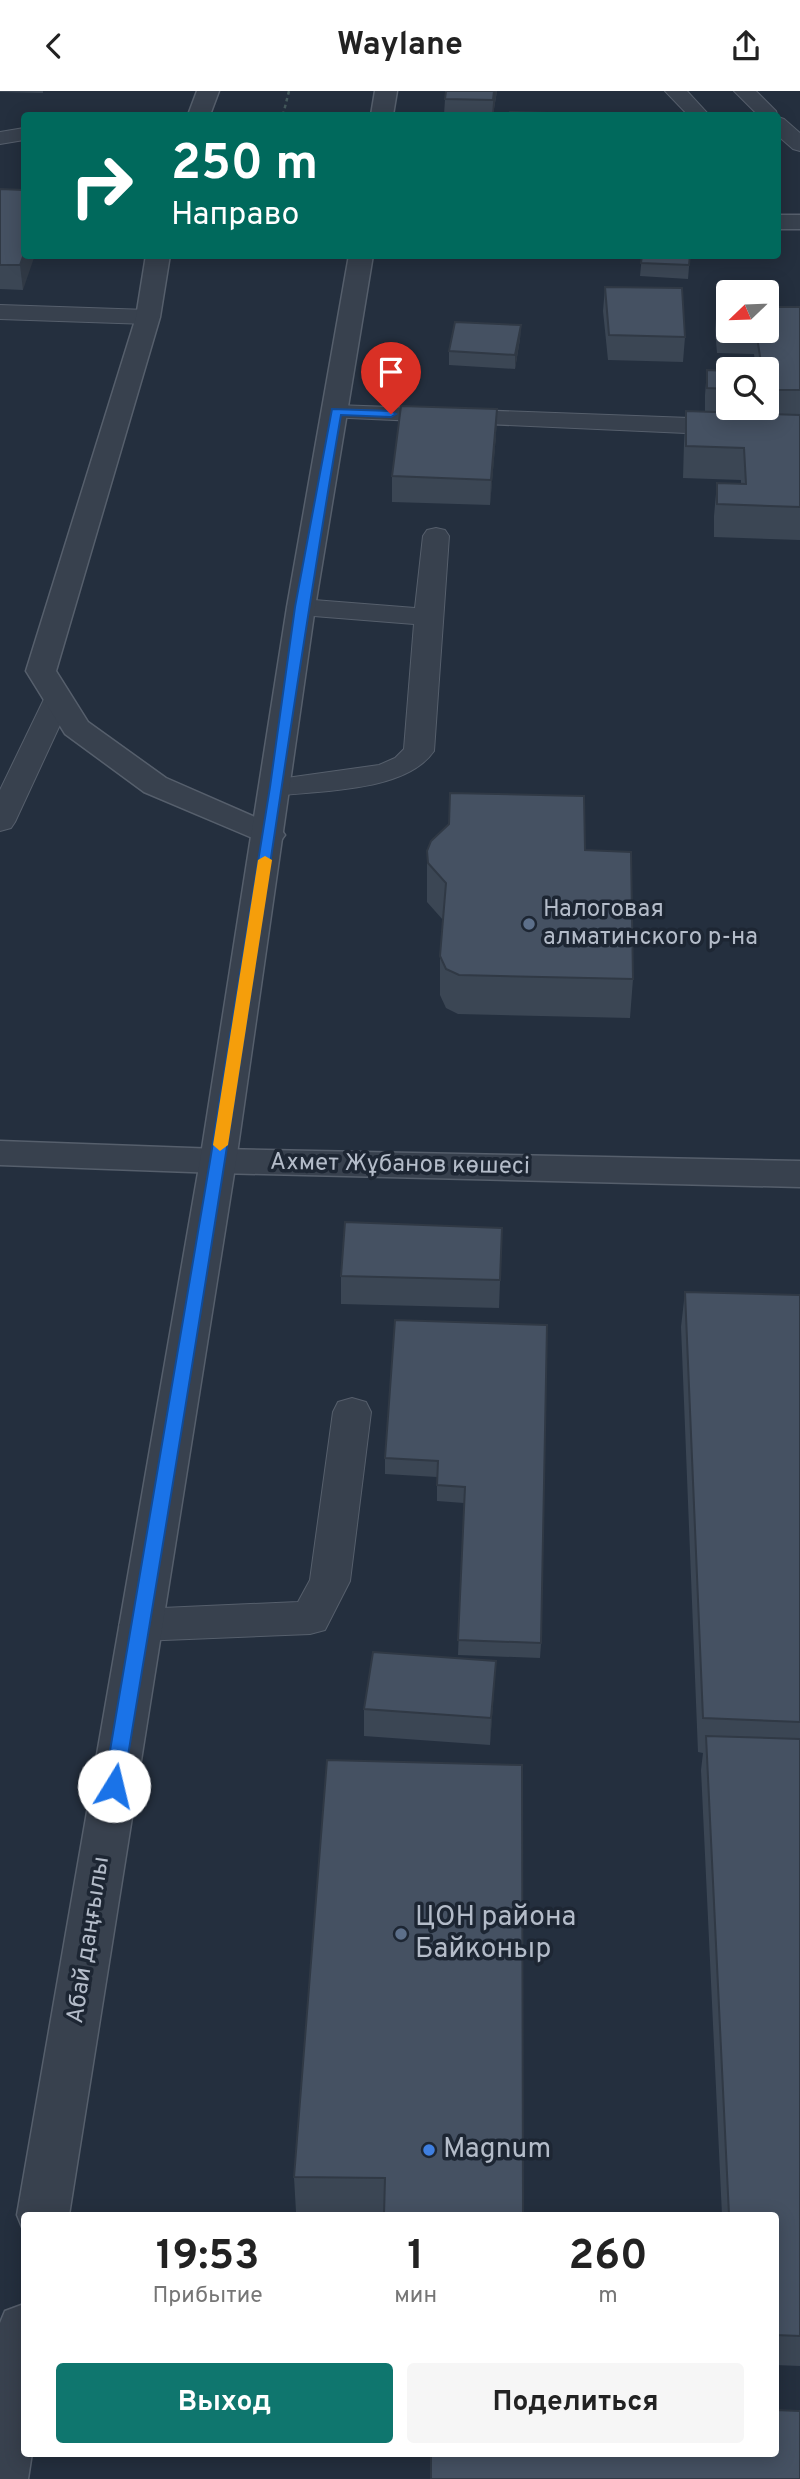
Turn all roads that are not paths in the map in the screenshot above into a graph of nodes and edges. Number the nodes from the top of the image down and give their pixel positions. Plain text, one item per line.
1 (208, 91) edge
2 (386, 91) edge
3 (675, 91) edge
4 (744, 91) edge
5 (200, 112) edge
6 (382, 112) edge
7 (696, 112) edge
8 (766, 112) edge
9 (781, 127) edge
10 (21, 134) edge
11 (0, 138) edge
12 (800, 145) edge
13 (781, 222) edge
14 (800, 222) edge
15 (157, 259) edge
16 (360, 259) edge
17 (0, 312) edge
18 (148, 317) junction
19 (336, 412) junction
20 (800, 430) edge
21 (436, 537) dead end
22 (301, 607) junction
23 (428, 617) junction
24 (58, 699) junction
25 (276, 787) junction
26 (0, 822) edge
27 (269, 835) junction
28 (0, 1153) edge
29 (218, 1161) junction
30 (800, 1174) edge
31 (352, 1412) dead end
32 (140, 1625) junction
33 (43, 2212) edge
34 (21, 2349) edge
35 (0, 2479) edge

1 - 5 street
2 - 6 street
3 - 7 lane
4 - 8 lane
9 - 12 lane
10 - 11 lane
13 - 14 street
15 - 18 street
16 - 19 street, Абай даңғылы
17 - 18 lane
18 - 24 street
19 - 20 lane
19 - 22 street, Абай даңғылы
21 - 23 lane
22 - 23 lane
22 - 25 street, Абай даңғылы
23 - 25 lane
24 - 26 lane
24 - 27 street
25 - 27 street, Абай даңғылы
27 - 29 street, Абай даңғылы
28 - 29 street, Ахмет Жұбанов көшесі
29 - 30 street, Ахмет Жұбанов көшесі
29 - 32 street, Абай даңғылы
31 - 32 lane
32 - 33 street, Абай даңғылы
34 - 35 street

